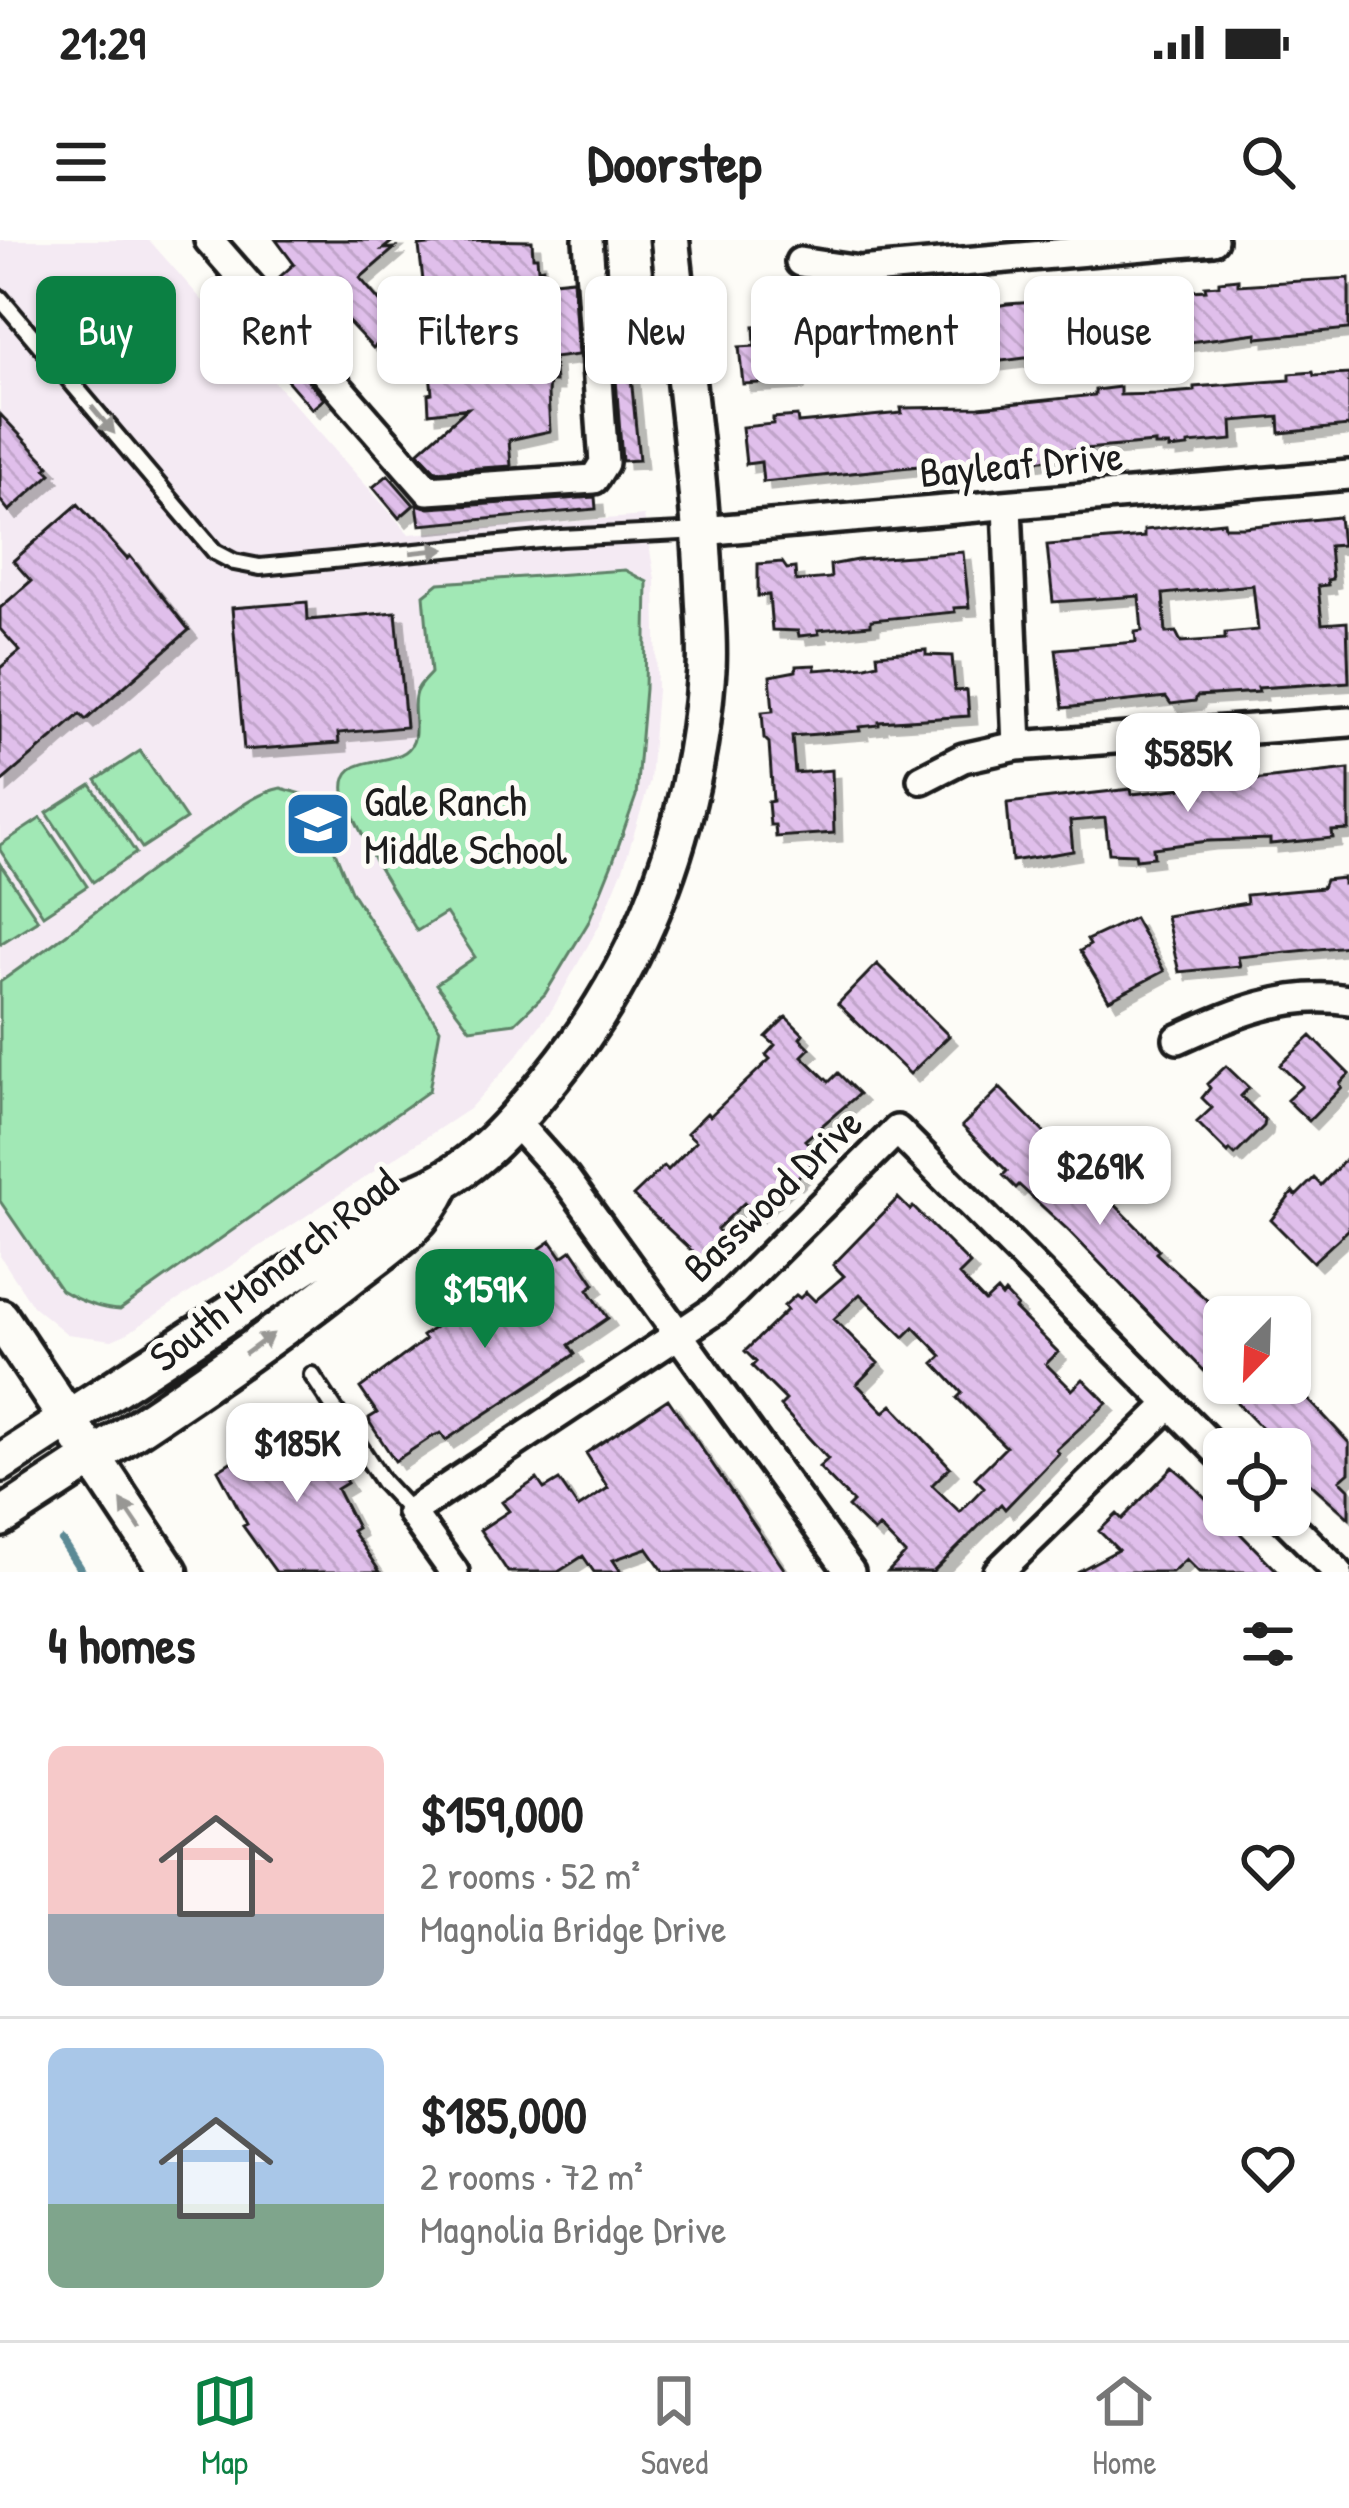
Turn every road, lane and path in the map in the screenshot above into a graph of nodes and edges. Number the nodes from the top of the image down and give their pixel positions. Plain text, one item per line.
1 (209, 240) edge
2 (588, 240) edge
3 (670, 240) edge
4 (1213, 240) edge
5 (800, 262) dead end
6 (0, 298) edge
7 (1349, 475) edge
8 (1006, 506) junction
9 (701, 531) junction
10 (1349, 722) edge
11 (1018, 746) junction
12 (922, 779) dead end
13 (1349, 1000) edge
14 (1178, 1039) dead end
15 (515, 1122) junction
16 (441, 1185) junction
17 (0, 1318) edge
18 (679, 1334) junction
19 (312, 1375) dead end
20 (1170, 1404) junction
21 (67, 1418) junction
22 (1203, 1437) edge
23 (93, 1457) junction
24 (0, 1463) edge
25 (411, 1513) junction
26 (0, 1518) edge
27 (1302, 1536) edge
28 (170, 1572) edge
29 (454, 1572) edge
30 (850, 1572) edge
31 (998, 1572) edge
32 (1338, 1572) edge

1 - 2 street
3 - 9 street, South Monarch Road
4 - 5 street
6 -> 9 lane
7 - 8 street, Bayleaf Drive
8 - 9 street, Bayleaf Drive
8 - 11 street
9 - 15 street, South Monarch Road
10 - 11 street
11 - 12 street
13 - 14 street
15 - 16 street, South Monarch Road
15 - 18 street
16 - 21 street, South Monarch Road
23 -> 16 street, South Monarch Road
17 - 21 street
18 - 20 street, Basswood Drive
18 - 25 street
18 - 30 street
19 - 25 lane
20 - 22 street, Basswood Drive
20 - 31 street
21 - 23 street
21 - 24 street, South Monarch Road
23 - 26 street, South Monarch Road
28 -> 23 street
25 - 29 street
27 - 32 street

